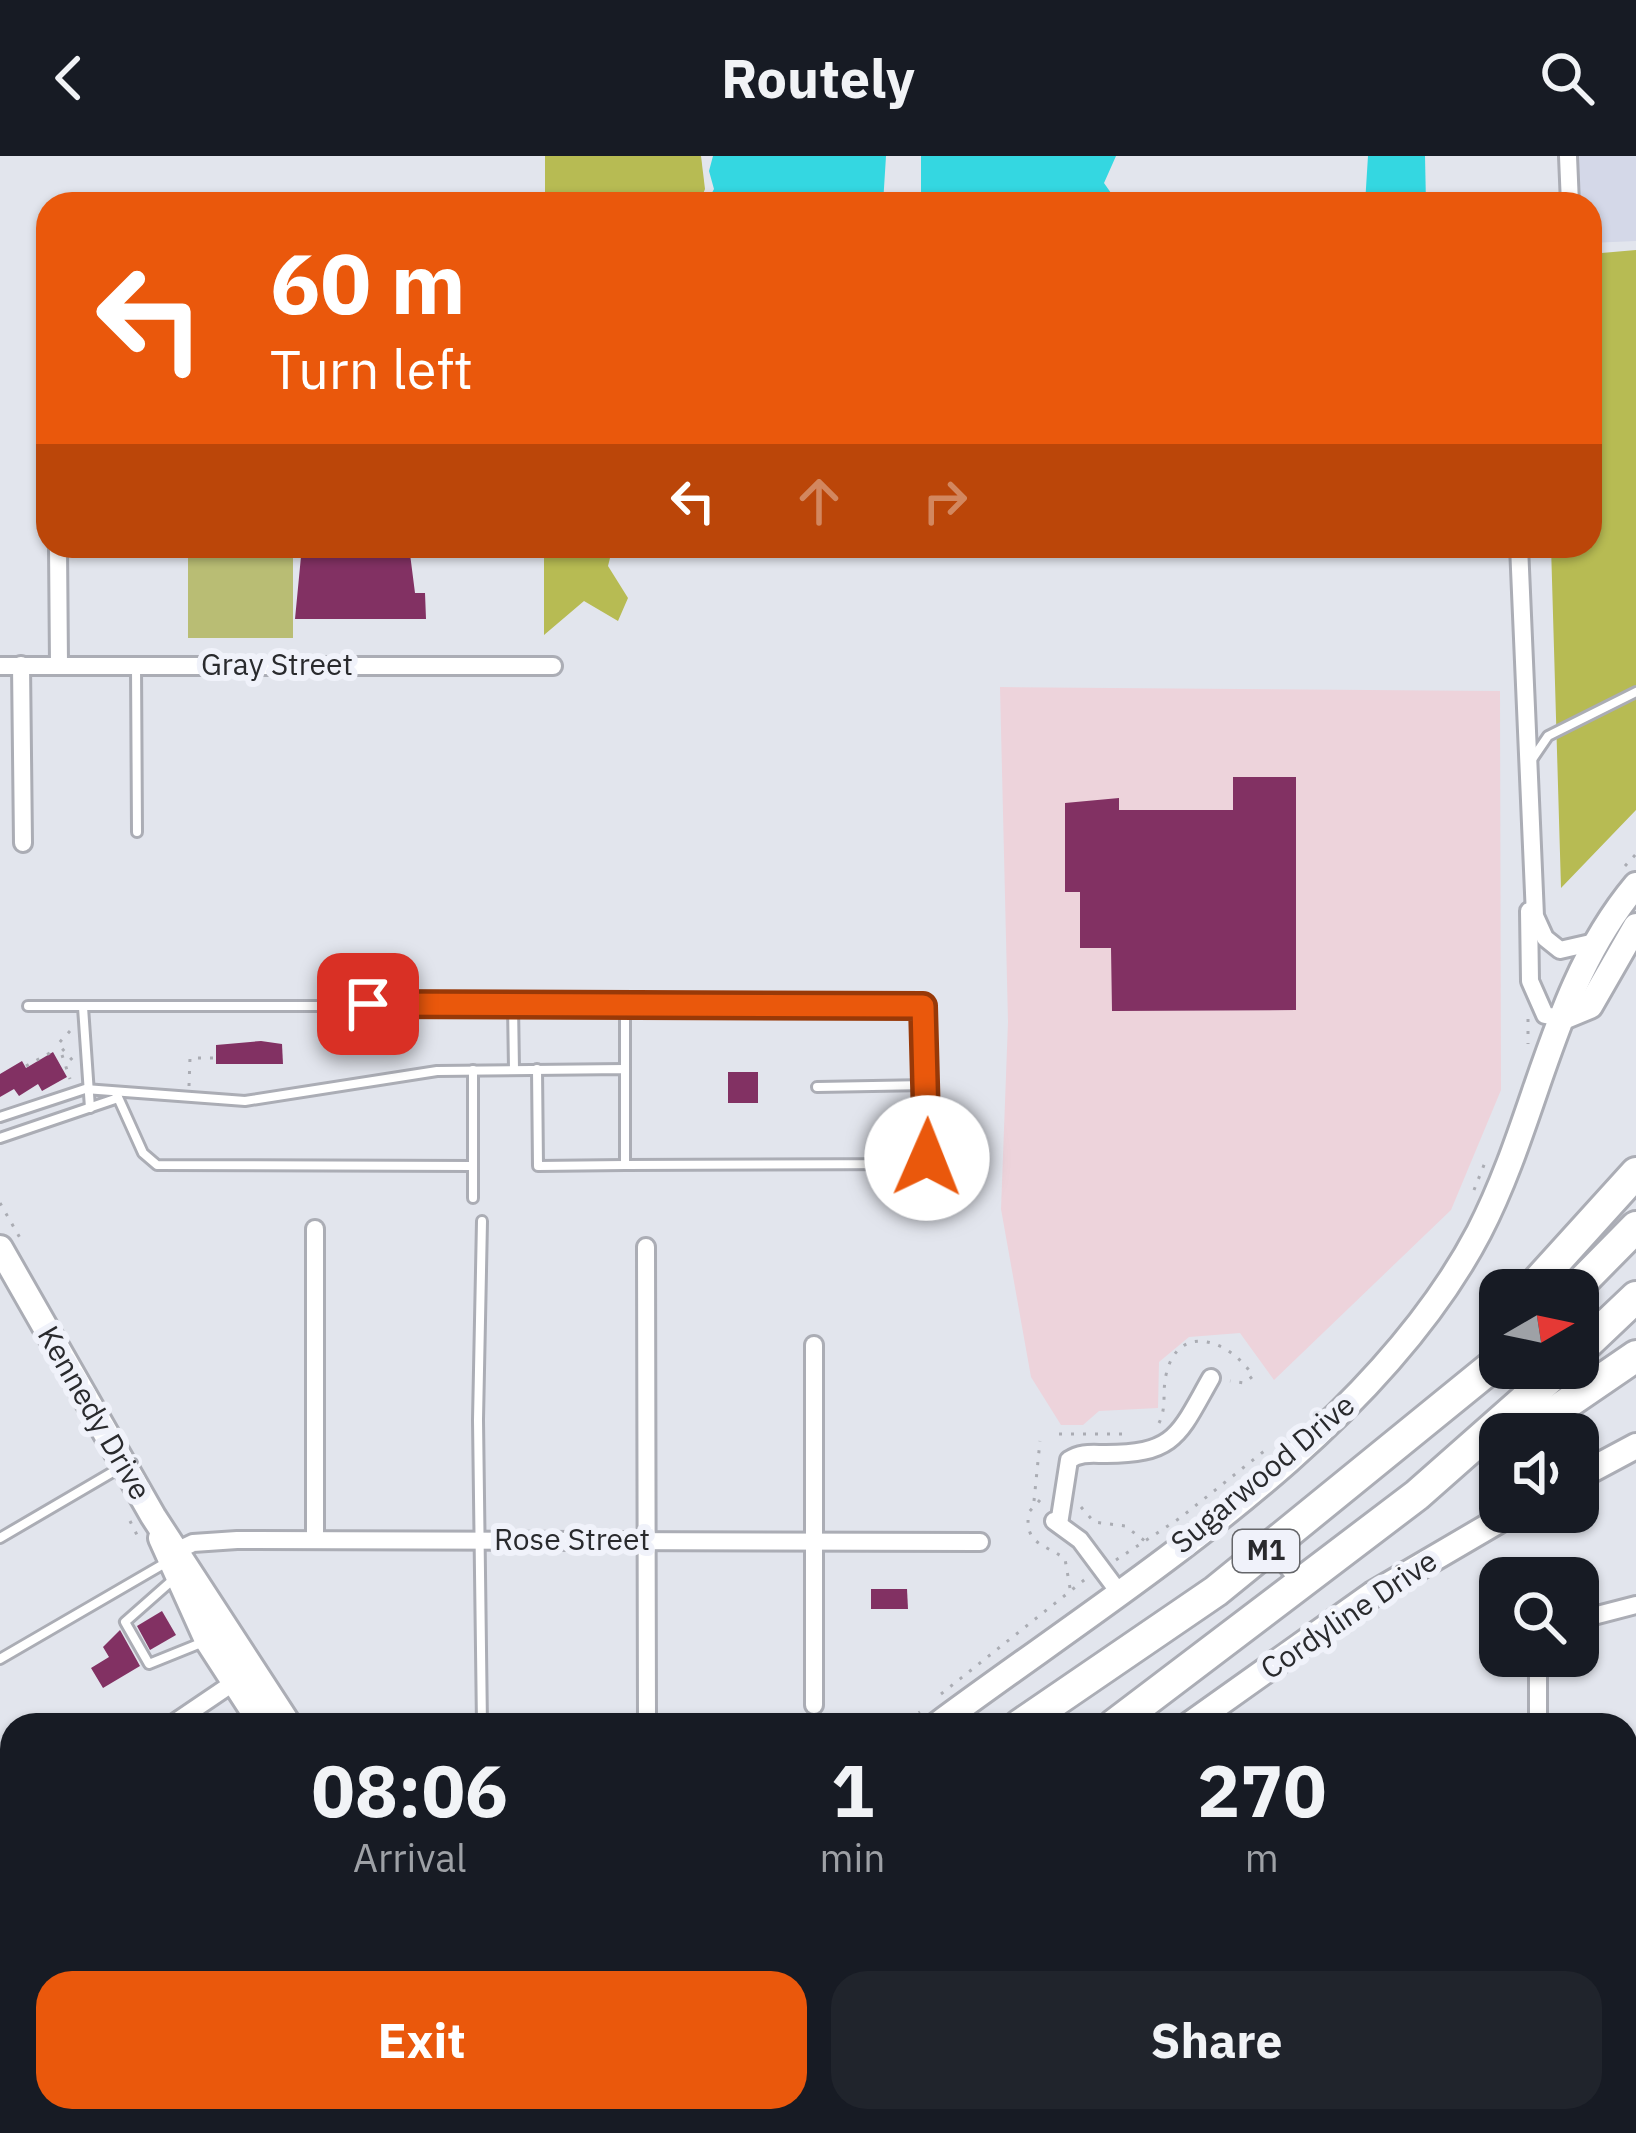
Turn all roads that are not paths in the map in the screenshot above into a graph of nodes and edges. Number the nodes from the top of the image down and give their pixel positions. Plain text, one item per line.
1 (1568, 156) edge
2 (1570, 192) edge
3 (58, 558) edge
4 (1519, 558) edge
5 (58, 664) junction
6 (0, 665) edge
7 (21, 665) junction
8 (136, 665) junction
9 (553, 666) dead end
10 (1636, 692) edge
11 (1526, 767) junction
12 (136, 832) dead end
13 (1529, 840) junction
14 (23, 843) dead end
15 (1636, 885) edge
16 (1636, 926) edge
17 (1595, 942) junction
18 (513, 1005) junction
19 (625, 1005) junction
20 (28, 1006) dead end
21 (84, 1011) junction
22 (1561, 1018) junction
23 (514, 1069) junction
24 (537, 1069) junction
25 (473, 1070) junction
26 (625, 1070) junction
27 (928, 1085) junction
28 (817, 1087) dead end
29 (82, 1090) junction
30 (117, 1095) junction
31 (90, 1108) junction
32 (0, 1117) edge
33 (0, 1138) edge
34 (625, 1165) junction
35 (473, 1166) junction
36 (1636, 1172) edge
37 (473, 1198) dead end
38 (482, 1221) dead end
39 (1636, 1227) edge
40 (315, 1229) dead end
41 (646, 1247) dead end
42 (0, 1248) edge
43 (1549, 1269) edge
44 (1595, 1269) edge
45 (1636, 1297) edge
46 (1599, 1332) edge
47 (814, 1345) dead end
48 (1636, 1356) edge
49 (1479, 1377) edge
50 (1211, 1378) road end
51 (1538, 1389) edge
52 (1512, 1413) edge
53 (1553, 1413) edge
54 (1479, 1442) edge
55 (1636, 1446) edge
56 (124, 1465) junction
57 (1599, 1466) edge
58 (1479, 1532) edge
59 (0, 1538) edge
60 (814, 1539) junction
61 (315, 1540) junction
62 (482, 1540) junction
63 (648, 1540) junction
64 (980, 1542) dead end
65 (1268, 1549) junction
66 (172, 1561) junction
67 (1300, 1588) junction
68 (1118, 1591) junction
69 (1636, 1605) edge
70 (1599, 1615) edge
71 (234, 1636) junction
72 (207, 1640) junction
73 (0, 1659) edge
74 (1538, 1677) edge
75 (233, 1683) junction
76 (267, 1690) junction
77 (814, 1705) dead end
78 (189, 1713) edge
79 (254, 1713) edge
80 (281, 1713) edge
81 (482, 1713) edge
82 (647, 1713) edge
83 (937, 1713) edge
84 (1039, 1713) edge
85 (1130, 1713) edge
86 (1206, 1713) edge
87 (1538, 1713) edge

1 - 2 street
3 - 5 street
4 - 11 street
5 - 7 street, Gray Street
5 - 8 street, Gray Street
6 - 7 street, Gray Street
7 - 14 street
8 - 9 street, Gray Street
8 - 12 lane
10 - 11 lane
11 - 13 street
13 - 17 street
13 - 22 street
15 - 17 street, Sugarwood Drive
16 - 22 street
17 - 22 street, Sugarwood Drive
18 - 19 lane
18 - 21 lane
18 - 23 lane
19 - 26 lane
19 - 27 lane
20 - 21 lane
21 - 29 lane
22 - 68 street, Sugarwood Drive
23 - 24 lane
23 - 25 lane
24 - 26 lane
24 - 34 lane
25 - 30 lane
25 - 35 lane
26 - 34 lane
27 - 28 lane
27 - 34 lane
29 - 30 lane
29 - 31 lane
29 - 32 lane
30 - 31 lane
30 - 35 lane
31 - 33 lane
35 - 37 lane
36 - 43 highway
38 - 62 lane
39 - 44 highway
40 - 61 street
41 - 63 street
42 - 56 street, Kennedy Drive
45 - 46 highway
47 - 60 street
48 - 53 highway
49 - 65 highway, M1
50 - 68 street
51 - 52 highway, M1
54 - 67 highway, M1
55 - 57 street
56 - 59 lane
56 - 66 street, Kennedy Drive
58 - 86 street, Cordyline Drive
60 - 63 street, Rose Street
60 - 64 street, Rose Street
60 - 77 street
61 - 62 street, Rose Street
61 - 66 street, Rose Street
62 - 63 street, Rose Street
62 - 81 lane
63 - 82 street
65 - 67 lane
65 - 84 highway, M1
66 - 71 street, Kennedy Drive
66 - 72 street, Kennedy Drive
66 - 72 lane
66 - 73 lane
67 - 85 highway, M1
68 - 83 street, Sugarwood Drive
69 - 70 street
71 - 75 street
71 - 76 street, Kennedy Drive
72 - 75 street, Kennedy Drive
74 - 87 street
75 - 76 street
75 - 78 street
75 - 79 street, Kennedy Drive
76 - 80 street, Kennedy Drive

